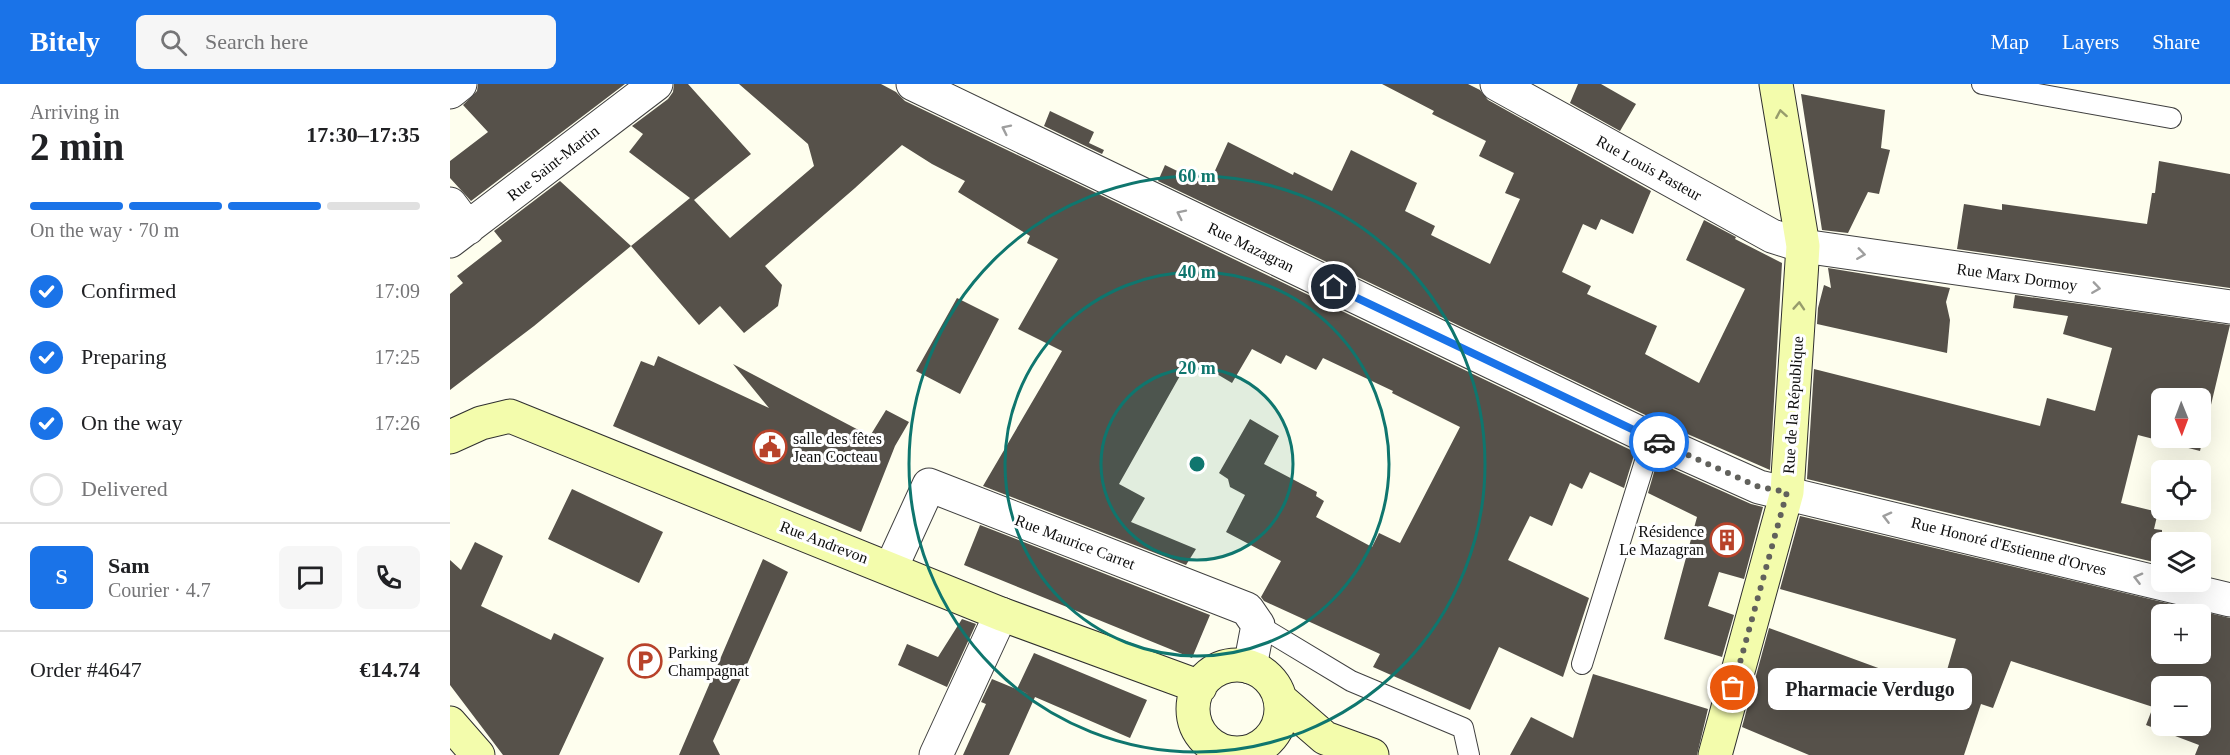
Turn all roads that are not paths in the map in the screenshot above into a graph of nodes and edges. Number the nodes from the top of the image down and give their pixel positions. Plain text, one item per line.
1 (460, 84) edge
2 (656, 84) edge
3 (913, 84) edge
4 (1497, 84) edge
5 (1776, 84) edge
6 (1982, 84) edge
7 (450, 92) edge
8 (2171, 118) dead end
9 (456, 224) edge
10 (1803, 246) junction
11 (2230, 307) edge
12 (450, 437) edge
13 (1652, 439) junction
14 (1787, 492) junction
15 (891, 568) junction
16 (2230, 600) edge
17 (1001, 614) junction
18 (1258, 626) junction
19 (1582, 664) dead end
20 (1250, 667) junction
21 (1200, 687) junction
22 (1280, 699) junction
23 (450, 723) edge
24 (1271, 738) junction
25 (1325, 738) junction
26 (1202, 748) edge
27 (1715, 754) edge
28 (478, 755) edge
29 (936, 755) edge
30 (1372, 755) edge
31 (1469, 755) edge

1 - 7 street
2 - 9 street, Rue Saint-Martin
13 -> 3 street, Rue Mazagran
4 - 10 street, Rue Louis Pasteur
10 -> 5 main road, Rue de la République
6 - 8 lane
10 -> 11 street, Rue Marx Dormoy
14 -> 10 main road, Rue de la République
12 - 15 main road, Rue Andrevon
13 - 14 street, Rue Mazagran
13 - 19 lane
16 -> 14 street, Rue Honoré d'Estienne d'Orves
14 - 27 main road, Rue de la République
15 - 17 main road, Rue Andrevon
15 - 18 street, Rue Maurice Carret
17 - 21 main road, Rue Andrevon
17 - 29 street
18 - 20 street
18 - 31 lane
20 - 21 main road
20 - 22 main road
21 - 26 main road
22 - 24 main road
22 - 25 main road
23 - 28 main road
24 - 25 main road
24 - 26 main road
25 - 30 main road

